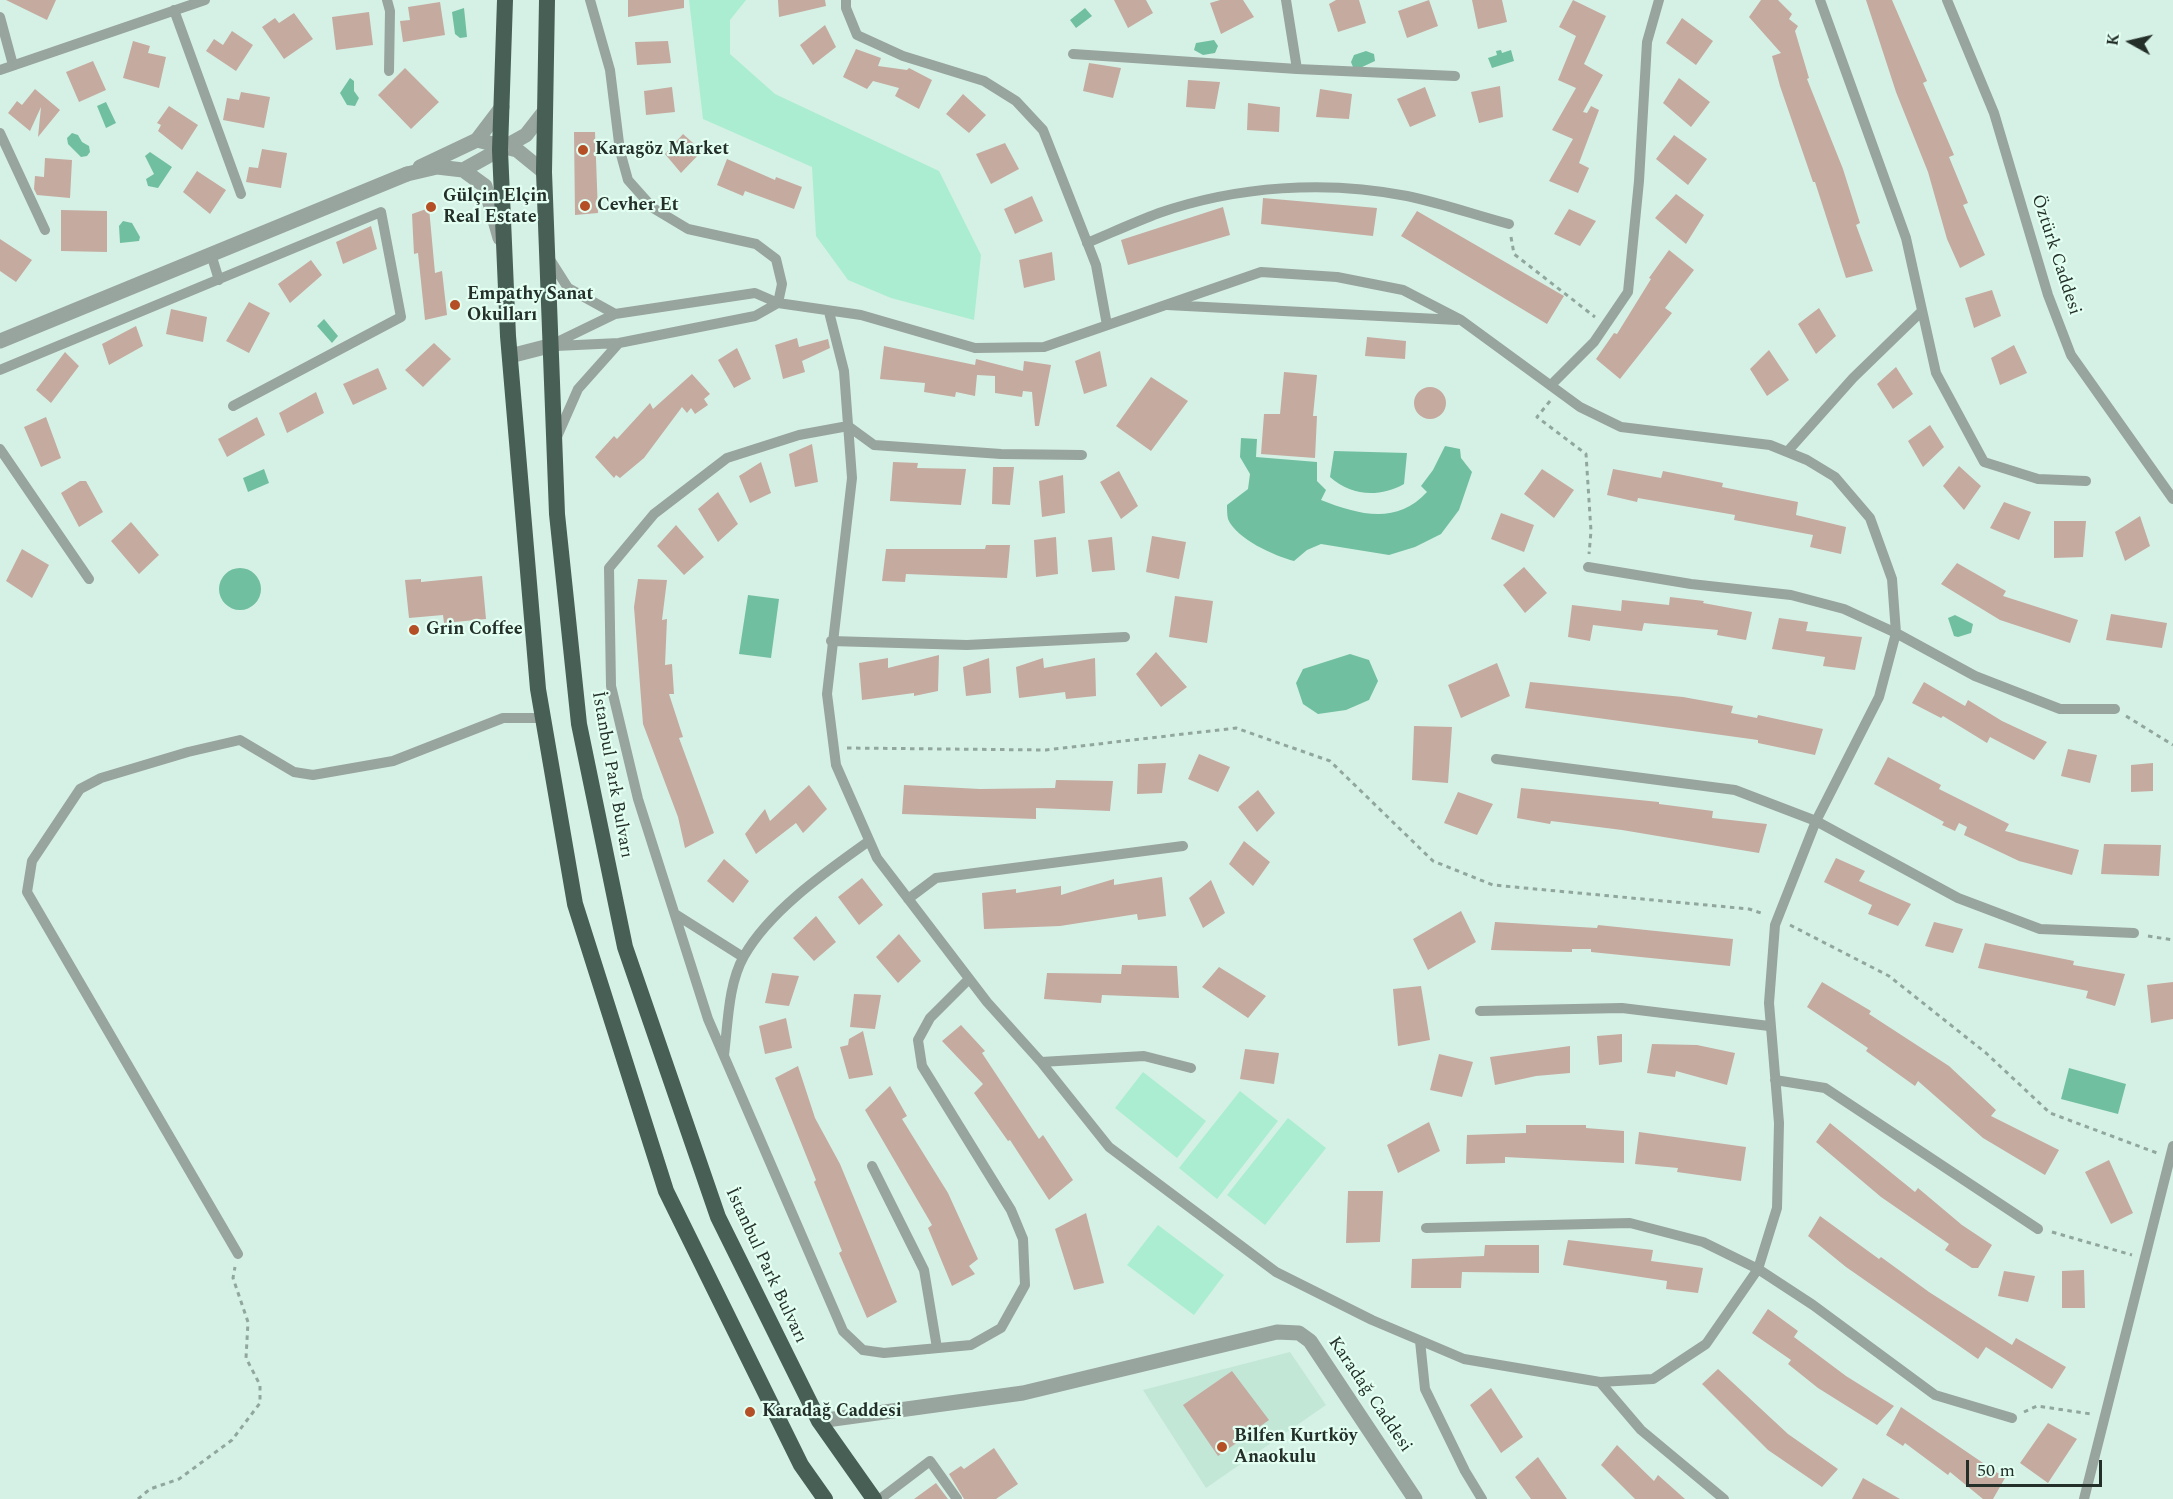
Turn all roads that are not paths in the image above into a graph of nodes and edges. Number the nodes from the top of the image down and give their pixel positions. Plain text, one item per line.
1 (205, 0) edge
2 (387, 0) edge
3 (505, 0) edge
4 (547, 0) edge
5 (590, 0) edge
6 (846, 0) edge
7 (1286, 0) edge
8 (1659, 0) edge
9 (1820, 0) edge
10 (1947, 0) edge
11 (174, 10) junction
12 (0, 17) edge
13 (1073, 54) dead end
14 (13, 65) junction
15 (1297, 69) junction
16 (0, 70) edge
17 (389, 71) dead end
18 (1455, 76) dead end
19 (502, 107) junction
20 (544, 112) junction
21 (0, 134) edge
22 (477, 140) junction
23 (502, 148) junction
24 (463, 170) junction
25 (544, 172) junction
26 (407, 174) junction
27 (241, 194) dead end
28 (1509, 224) road end
29 (45, 230) dead end
30 (1087, 243) junction
31 (503, 248) junction
32 (211, 254) junction
33 (549, 258) junction
34 (219, 280) junction
35 (778, 303) junction
36 (1163, 305) junction
37 (1922, 311) junction
38 (829, 312) junction
39 (615, 314) junction
40 (1461, 320) junction
41 (1107, 325) junction
42 (0, 341) edge
43 (619, 343) junction
44 (549, 346) junction
45 (510, 356) junction
46 (0, 370) edge
47 (1554, 388) junction
48 (233, 406) dead end
49 (848, 426) junction
50 (555, 442) junction
51 (0, 449) edge
52 (1787, 452) junction
53 (1082, 455) dead end
54 (2086, 481) dead end
55 (2173, 499) edge
56 (1588, 567) road end
57 (89, 579) dead end
58 (1896, 633) junction
59 (1125, 637) dead end
60 (831, 641) junction
61 (2115, 708) road end
62 (543, 718) junction
63 (1496, 759) dead end
64 (1816, 821) junction
65 (869, 841) junction
66 (1183, 846) dead end
67 (908, 899) junction
68 (675, 914) junction
69 (2134, 933) road end
70 (744, 957) junction
71 (969, 979) junction
72 (1480, 1011) dead end
73 (1769, 1026) junction
74 (724, 1056) junction
75 (1041, 1062) junction
76 (1191, 1068) dead end
77 (1775, 1080) junction
78 (2173, 1146) edge
79 (872, 1166) dead end
80 (1426, 1228) dead end
81 (2038, 1229) road end
82 (237, 1254) road end
83 (1758, 1269) junction
84 (1420, 1341) junction
85 (937, 1348) junction
86 (1600, 1382) junction
87 (2012, 1418) road end
88 (819, 1421) junction
89 (825, 1499) edge
90 (874, 1499) edge
91 (880, 1499) edge
92 (957, 1499) edge
93 (1415, 1499) edge
94 (1482, 1499) edge
95 (1724, 1499) edge
96 (2084, 1499) edge

1 - 11 lane
2 - 17 lane
3 - 19 highway
4 - 20 highway, İstanbul Park Bulvarı
5 - 35 lane
6 - 30 lane
7 - 15 lane
8 - 47 lane
9 - 37 lane
10 - 55 lane, Öztürk Caddesi
11 - 14 lane
11 - 27 lane
12 - 14 lane
13 - 15 lane
14 - 16 lane
15 - 18 lane
19 - 22 street
19 - 23 highway
20 - 23 street
20 - 25 highway, İstanbul Park Bulvarı
21 - 29 lane
22 - 23 street
22 - 26 street
23 - 24 street
23 - 25 street
23 - 31 highway
24 - 26 street
24 - 31 street
25 - 33 highway, İstanbul Park Bulvarı
26 - 32 street
28 - 30 lane
30 - 41 lane
31 - 45 highway
32 - 34 lane
32 - 42 street
33 - 39 lane
33 - 44 highway, İstanbul Park Bulvarı
34 - 46 lane
34 - 48 lane
35 - 38 lane
35 - 39 lane
35 - 43 lane
36 - 40 lane
36 - 40 lane
36 - 41 lane
37 - 52 lane
37 - 54 lane
38 - 41 lane
38 - 49 lane
39 - 44 lane
40 - 47 lane
43 - 44 lane
43 - 50 lane
44 - 45 street
44 - 50 highway, İstanbul Park Bulvarı
45 - 62 highway
47 - 52 lane
49 - 53 lane
49 - 60 lane
49 - 68 lane
50 - 88 highway, İstanbul Park Bulvarı
51 - 57 lane
52 - 58 lane
56 - 58 lane
58 - 61 lane
58 - 64 lane
59 - 60 lane
60 - 65 lane
62 - 82 lane
62 - 89 highway
63 - 64 lane
64 - 69 lane
64 - 73 lane
65 - 67 lane
65 - 70 lane
66 - 67 lane
67 - 71 lane
68 - 70 lane
68 - 74 lane
70 - 74 lane
71 - 75 lane
71 - 85 lane
72 - 73 lane
73 - 77 lane
74 - 85 lane
75 - 76 lane
75 - 84 lane
77 - 81 lane
77 - 83 lane
78 - 96 lane
79 - 85 lane
80 - 83 lane
83 - 86 lane
83 - 87 lane
84 - 86 lane
84 - 94 lane
86 - 95 lane
88 - 90 highway, İstanbul Park Bulvarı
88 - 93 street, Karadağ Caddesi
91 - 92 lane

